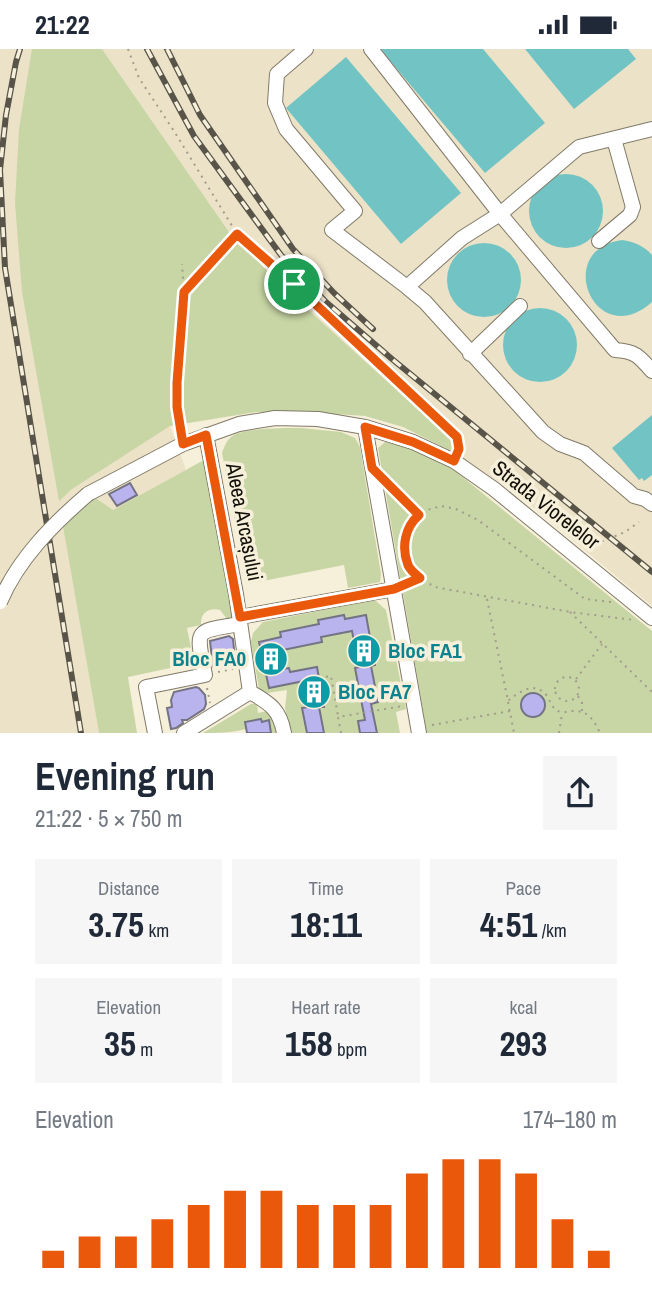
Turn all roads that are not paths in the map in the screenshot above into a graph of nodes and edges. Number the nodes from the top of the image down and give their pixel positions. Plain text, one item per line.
1 (306, 49) edge
2 (371, 49) edge
3 (652, 129) edge
4 (614, 139) junction
5 (500, 214) junction
6 (599, 241) dead end
7 (407, 287) junction
8 (520, 306) dead end
9 (470, 353) junction
10 (652, 371) edge
11 (365, 427) junction
12 (206, 435) junction
13 (650, 499) edge
14 (394, 589) junction
15 (0, 602) edge
16 (645, 619) edge
17 (240, 621) junction
18 (250, 692) junction
19 (419, 730) edge
20 (155, 733) edge
21 (184, 733) edge
22 (284, 733) edge

1 - 7 street
2 - 5 street
3 - 4 street
4 - 5 street
4 - 6 street
5 - 7 street
5 - 10 street
7 - 9 street
8 - 9 street
9 - 13 street
11 - 12 street, Strada Viorelelor
11 - 14 street
11 - 16 street, Strada Viorelelor
12 - 15 street, Strada Viorelelor, bridge
12 - 17 street, Aleea Arcașului
14 - 17 street
14 - 19 street
17 - 18 street, Aleea Arcașului
17 - 20 street
18 - 21 street
18 - 22 street

